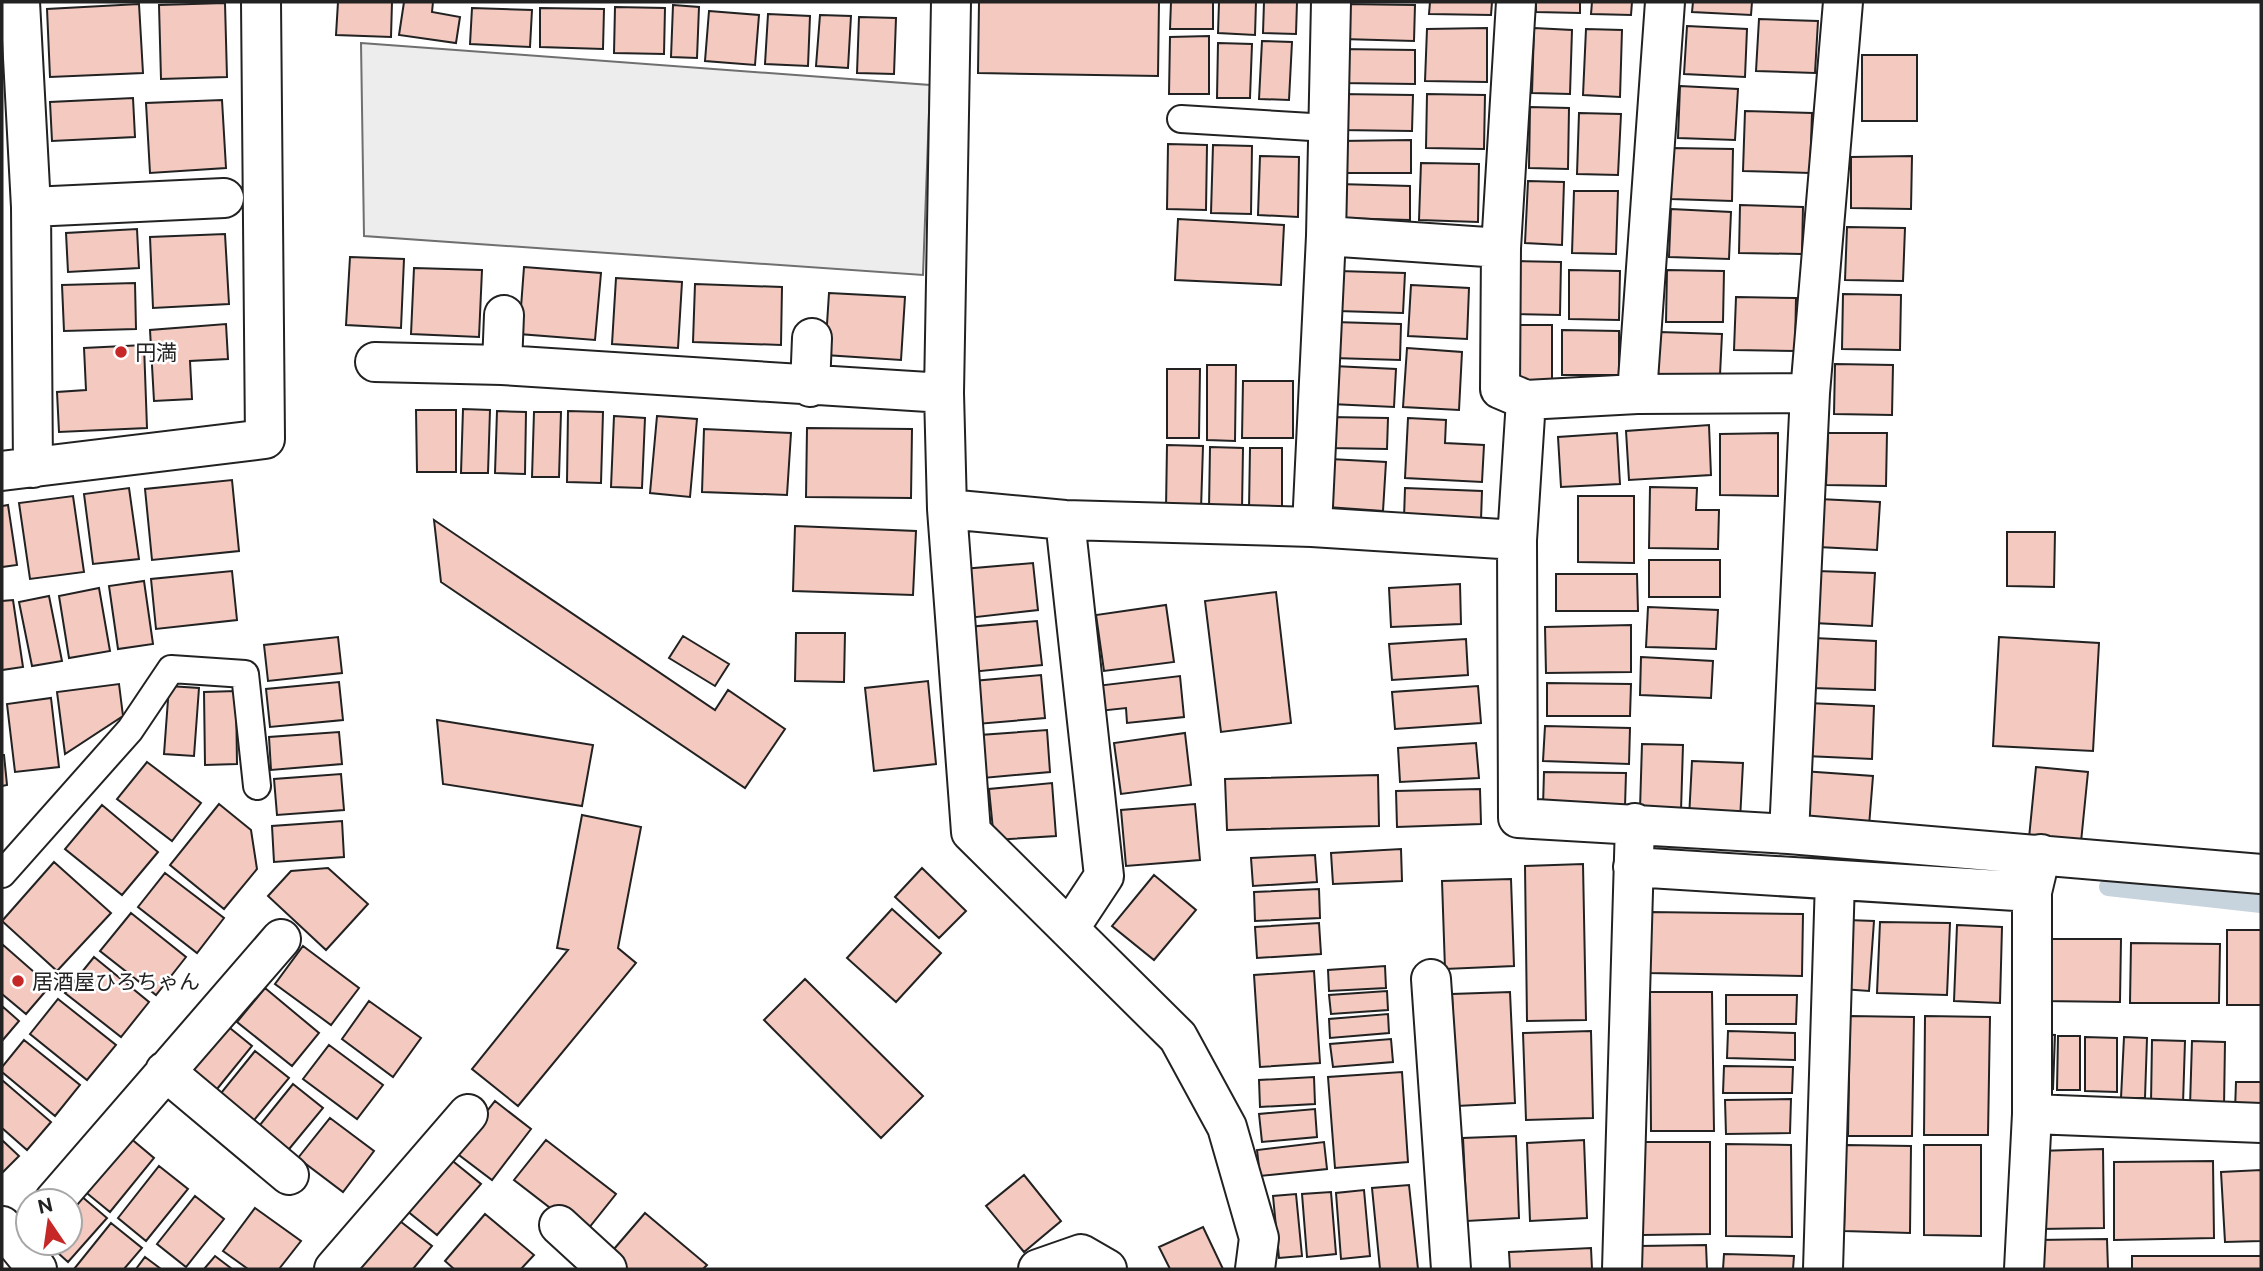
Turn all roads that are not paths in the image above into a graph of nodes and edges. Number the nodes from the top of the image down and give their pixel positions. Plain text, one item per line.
1 (20, 2) edge
2 (261, 2) edge
3 (951, 2) edge
4 (1331, 2) edge
5 (1516, 2) edge
6 (1665, 2) edge
7 (1843, 2) edge
8 (1181, 119) dead end
9 (1328, 128) junction
10 (224, 198) dead end
11 (31, 207) junction
12 (1326, 236) junction
13 (1501, 248) junction
14 (504, 315) dead end
15 (812, 338) dead end
16 (375, 362) dead end
17 (502, 365) junction
18 (810, 387) junction
19 (944, 393) junction
20 (1810, 393) junction
21 (1637, 394) junction
22 (1526, 400) junction
23 (18, 470) edge
24 (947, 509) junction
25 (1065, 520) junction
26 (1312, 527) junction
27 (1517, 540) junction
28 (257, 786) dead end
29 (1636, 823) junction
30 (1788, 834) junction
31 (2041, 854) junction
32 (1633, 867) junction
33 (2, 874) edge
34 (2261, 874) edge
35 (1835, 880) junction
36 (2032, 892) junction
37 (1069, 929) junction
38 (281, 939) dead end
39 (1431, 979) dead end
40 (165, 1072) junction
41 (468, 1114) dead end
42 (2032, 1114) junction
43 (2261, 1123) edge
44 (289, 1175) dead end
45 (66, 1187) edge
46 (559, 1225) dead end
47 (604, 1268) edge
48 (334, 1269) edge
49 (1038, 1269) edge
50 (1107, 1269) edge
51 (1255, 1269) edge
52 (1451, 1269) edge
53 (1622, 1269) edge
54 (1823, 1269) edge
55 (2024, 1269) edge

1 - 11 street
2 - 23 street
3 - 19 street
4 - 9 street
5 - 13 street
6 - 21 street
7 - 20 street
8 - 9 lane
9 - 12 street
10 - 11 street
11 - 23 street
12 - 13 street
12 - 26 street
13 - 22 street
14 - 17 street
15 - 18 street
16 - 17 street
17 - 18 street
18 - 19 street
19 - 24 street
20 - 21 street
20 - 30 street
21 - 22 street
22 - 27 street
24 - 25 street
24 - 37 street
25 - 26 street
25 - 37 street
26 - 27 street
27 - 29 street
28 - 33 lane
29 - 30 street
29 - 32 street
30 - 31 street
31 - 34 street
31 - 36 street
32 - 35 street
32 - 53 street
35 - 36 street
35 - 54 street
36 - 42 street
37 - 51 street
38 - 40 street
39 - 52 street
40 - 44 street
40 - 45 street
41 - 48 street
42 - 43 street
42 - 55 street
46 - 47 street
49 - 50 street

